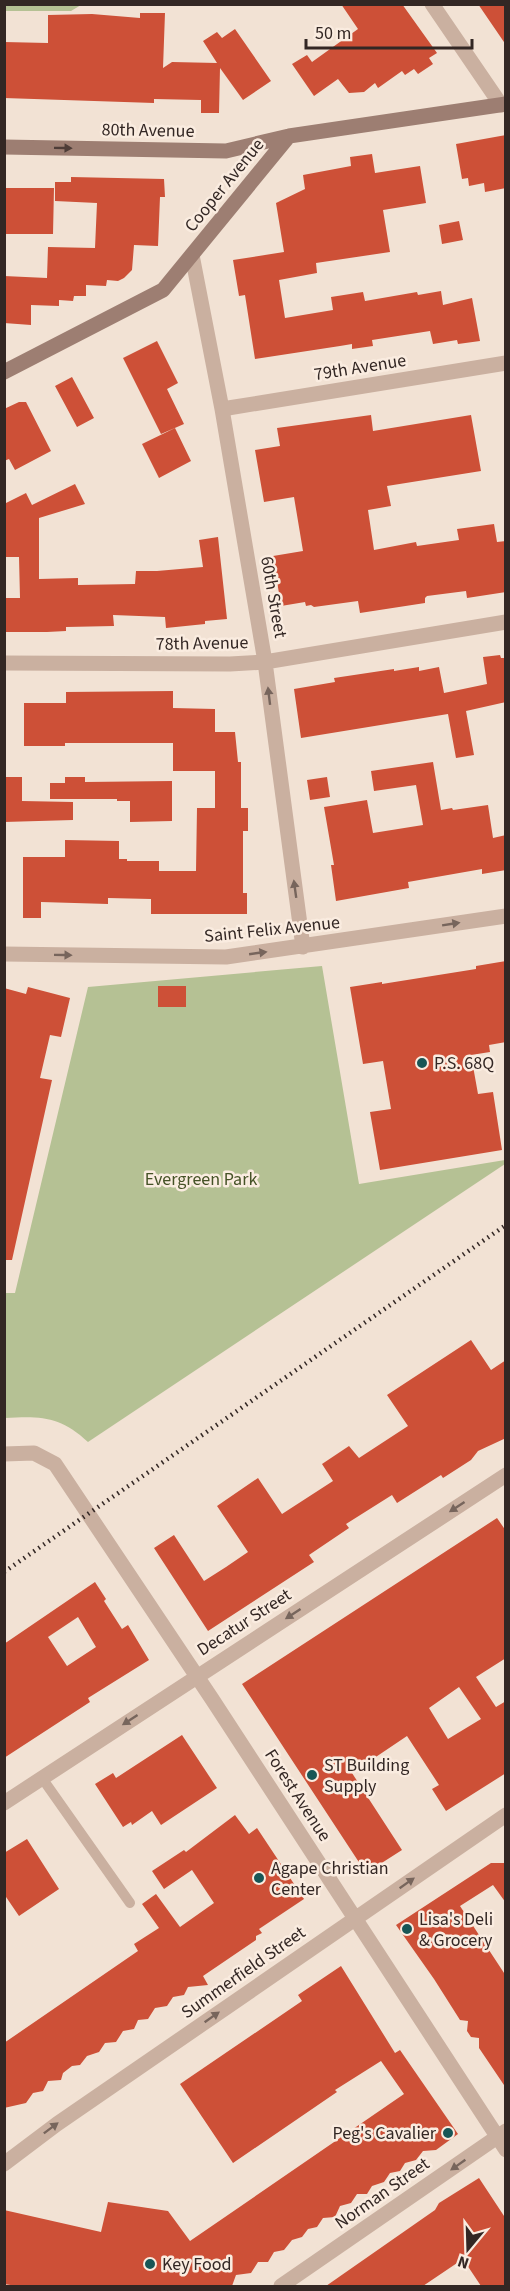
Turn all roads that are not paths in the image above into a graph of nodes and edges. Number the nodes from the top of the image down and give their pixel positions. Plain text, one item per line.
1 (432, 4) edge
2 (503, 105) edge
3 (289, 136) junction
4 (4, 147) edge
5 (192, 255) junction
6 (506, 363) edge
7 (4, 372) edge
8 (222, 409) junction
9 (506, 622) edge
10 (265, 662) junction
11 (4, 663) edge
12 (506, 916) edge
13 (303, 947) junction
14 (4, 954) edge
15 (4, 1454) edge
16 (506, 1475) edge
17 (197, 1677) junction
18 (42, 1778) junction
19 (4, 1803) edge
20 (506, 1815) edge
21 (130, 1903) dead end
22 (355, 1919) junction
23 (503, 2139) edge
24 (4, 2163) edge
25 (281, 2286) edge

1 - 2 street
2 - 3 main road, Cooper Avenue
4 -> 3 main road, 80th Avenue
3 - 5 main road, Cooper Avenue
5 - 7 main road, Cooper Avenue
5 - 8 street, 60th Street
6 - 8 street, 79th Avenue
8 - 10 street, 60th Street
9 - 10 street, 78th Avenue
10 - 11 street, 78th Avenue
13 -> 10 street, 60th Street
13 -> 12 street, Saint Felix Avenue
14 -> 13 street, Saint Felix Avenue
15 - 17 street, Forest Avenue
16 -> 17 street, Decatur Street
17 -> 18 street, Decatur Street
17 - 22 street, Forest Avenue
18 - 19 street, Decatur Street
18 - 21 lane
22 -> 20 street, Summerfield Street
22 - 23 street, Forest Avenue
24 -> 22 street, Summerfield Street
23 -> 25 street, Norman Street

